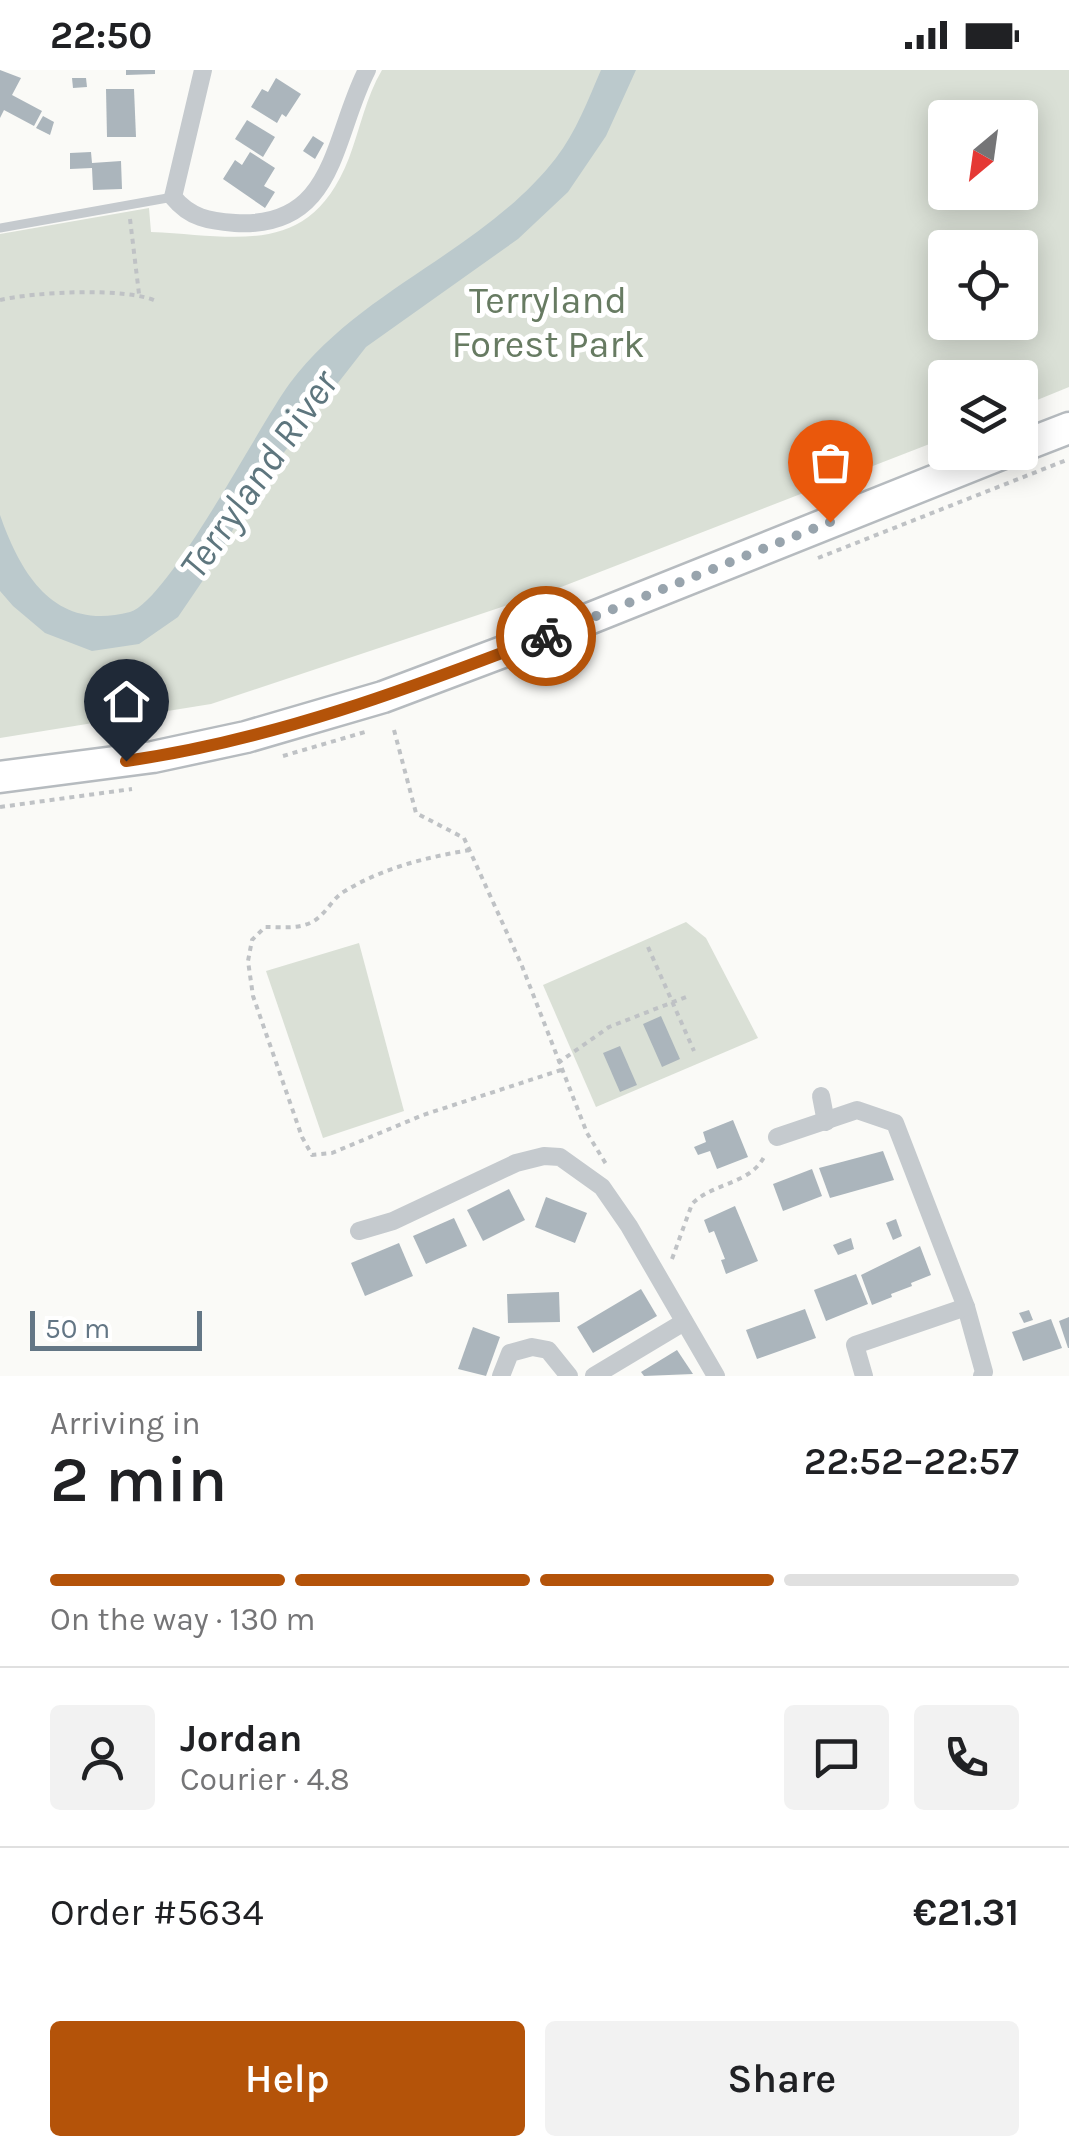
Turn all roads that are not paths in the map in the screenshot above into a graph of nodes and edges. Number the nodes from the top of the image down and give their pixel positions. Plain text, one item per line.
1 (203, 70) edge
2 (367, 70) edge
3 (174, 197) junction
4 (0, 228) edge
5 (1069, 428) edge
6 (1038, 440) edge
7 (961, 470) edge
8 (0, 777) edge
9 (821, 1096) dead end
10 (826, 1122) junction
11 (778, 1137) road end
12 (359, 1231) dead end
13 (966, 1306) junction
14 (684, 1322) junction
15 (501, 1376) edge
16 (569, 1376) edge
17 (594, 1376) edge
18 (716, 1376) edge
19 (864, 1376) edge
20 (982, 1376) edge

1 - 3 street
2 - 3 street
3 - 4 lane
5 - 6 highway
7 - 8 highway
9 - 10 street
10 - 11 street
10 - 13 street
12 - 14 street
13 - 19 street
13 - 20 street
14 - 17 street
14 - 18 street
15 - 16 street

